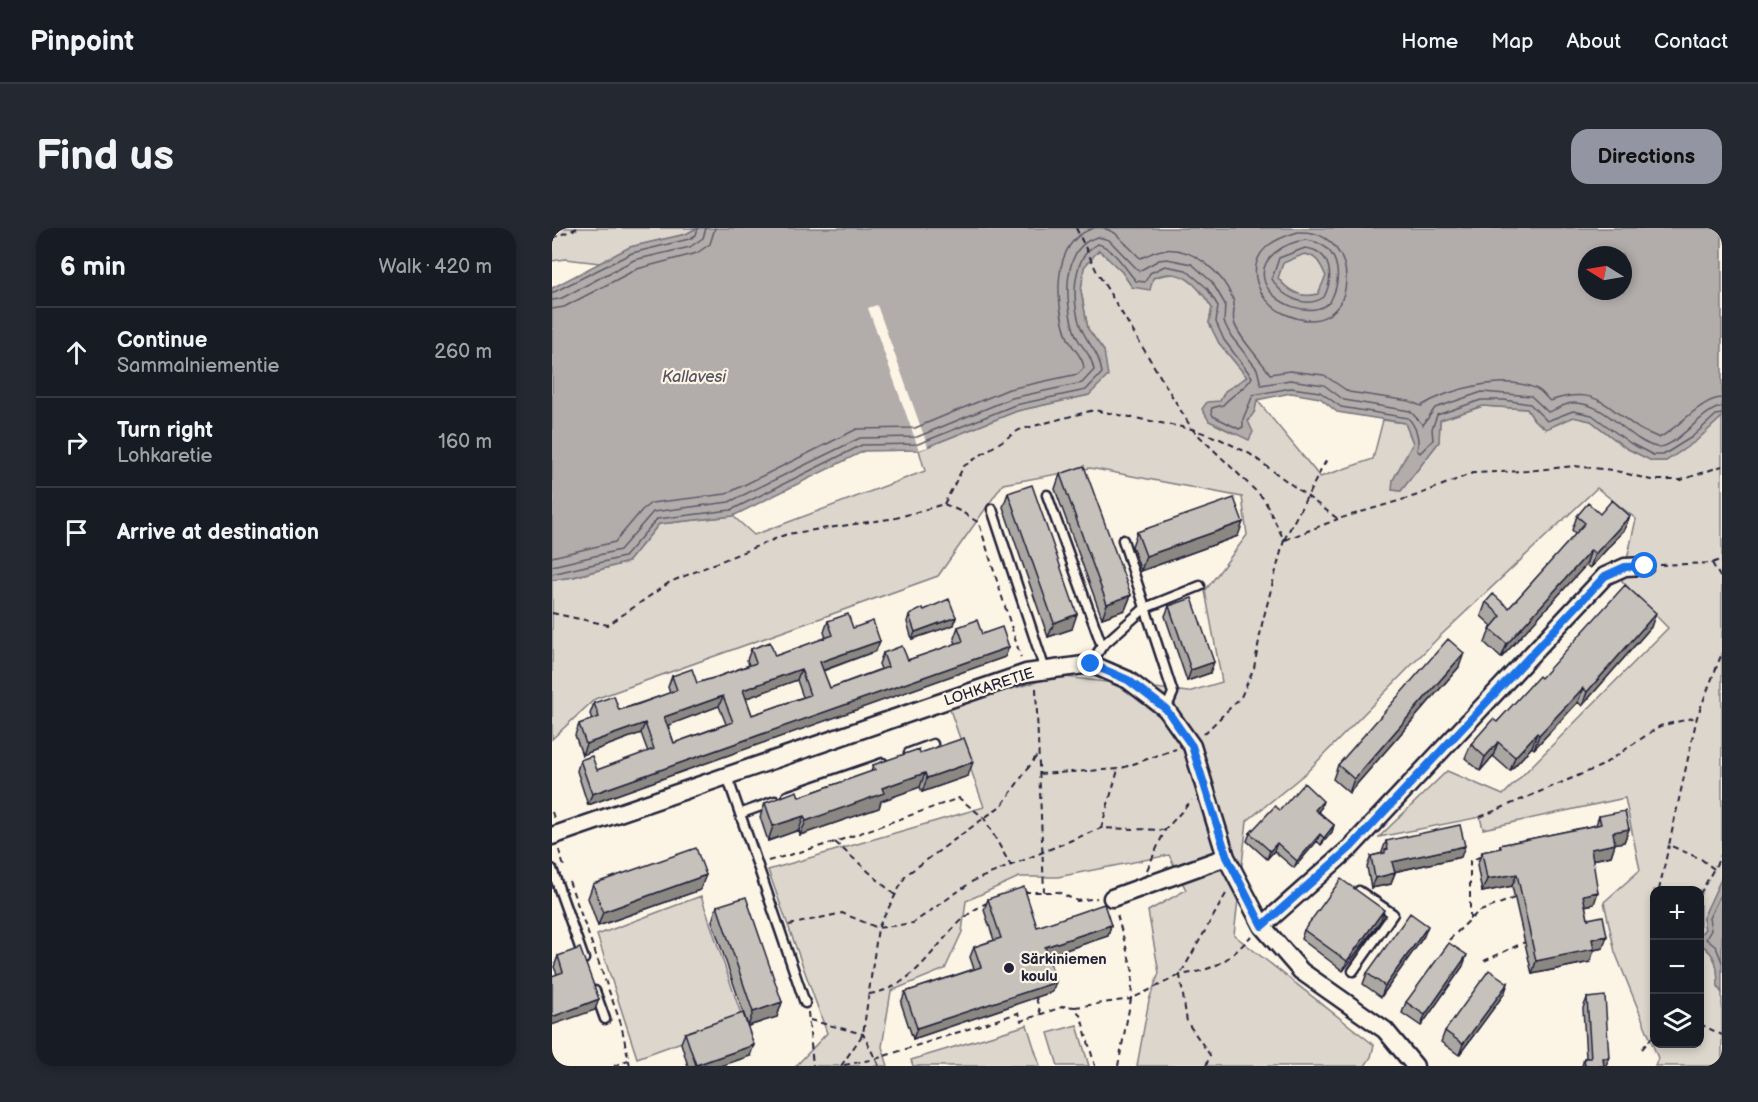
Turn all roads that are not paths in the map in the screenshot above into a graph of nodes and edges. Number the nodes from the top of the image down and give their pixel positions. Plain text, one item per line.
1 (1047, 495) dead end
2 (992, 509) dead end
3 (1123, 540) dead end
4 (1645, 566) road end
5 (1200, 586) dead end
6 (1145, 608) junction
7 (1102, 646) junction
8 (1091, 664) junction
9 (1036, 674) junction
10 (1166, 709) junction
11 (933, 744) dead end
12 (902, 756) edge
13 (891, 759) edge
14 (727, 776) junction
15 (742, 813) junction
16 (552, 836) edge
17 (1227, 857) junction
18 (552, 869) edge
19 (1359, 891) edge
20 (1112, 898) road end
21 (1262, 926) junction
22 (586, 966) edge
23 (1353, 970) dead end
24 (590, 976) edge
25 (805, 1003) road end
26 (605, 1019) dead end
27 (1415, 1066) edge

1 - 7 lane
2 - 9 lane
3 - 6 lane
4 - 21 street
5 - 6 lane
6 - 7 lane
6 - 10 lane
7 - 8 lane
8 - 9 street, LOHKARETIE
8 - 10 street
9 - 14 street, LOHKARETIE
10 - 17 street
11 - 12 lane
13 - 15 lane
14 - 15 lane
14 - 16 street, LOHKARETIE
15 - 25 lane
17 - 20 street
17 - 21 street
18 - 22 lane
19 - 23 lane
21 - 27 street
24 - 26 lane

